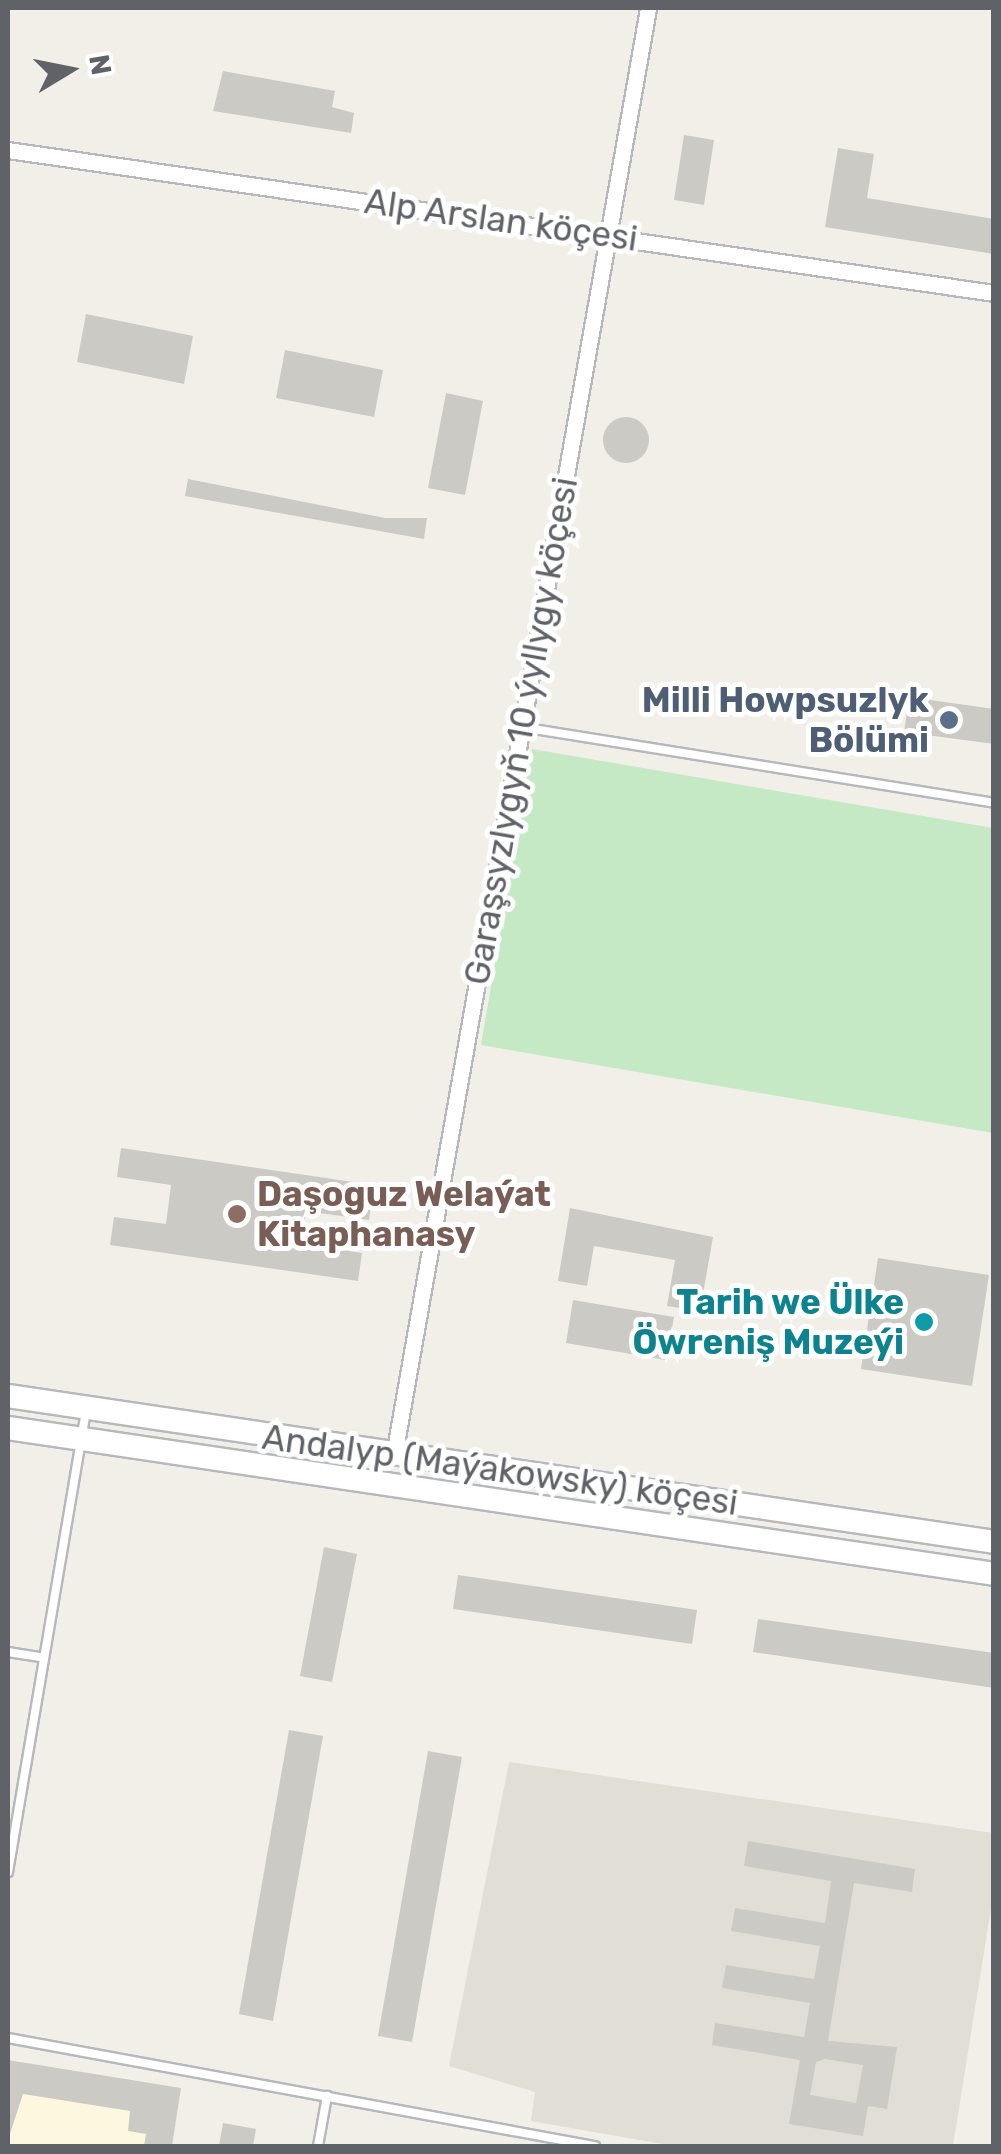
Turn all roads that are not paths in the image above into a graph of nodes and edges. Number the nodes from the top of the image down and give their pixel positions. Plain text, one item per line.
1 (648, 8) edge
2 (8, 150) edge
3 (608, 235) junction
4 (994, 293) edge
5 (522, 728) junction
6 (994, 803) edge
7 (8, 1396) edge
8 (87, 1408) junction
9 (8, 1428) edge
10 (82, 1439) junction
11 (394, 1455) junction
12 (994, 1542) edge
13 (994, 1574) edge
14 (8, 1652) edge
15 (44, 1658) junction
16 (8, 1872) edge
17 (8, 2038) edge
18 (327, 2096) junction
19 (318, 2146) edge
20 (596, 2146) edge

1 - 3 street, Garaşsyzlygyň 10 ýyllygy köçesi
2 - 3 street, Alp Arslan köçesi
3 - 4 street, Alp Arslan köçesi
3 - 5 street, Garaşsyzlygyň 10 ýyllygy köçesi
5 - 6 lane
5 - 11 street, Garaşsyzlygyň 10 ýyllygy köçesi
7 - 8 main road, Andalyp (Maýakowsky) köçesi
8 - 10 lane
8 - 11 main road, Andalyp (Maýakowsky) köçesi
9 - 10 main road, Andalyp (Maýakowsky) köçesi
10 - 13 main road, Andalyp (Maýakowsky) köçesi
10 - 15 lane
11 - 12 main road, Andalyp (Maýakowsky) köçesi
14 - 15 lane
15 - 16 lane
17 - 18 lane
18 - 19 lane
18 - 20 lane

